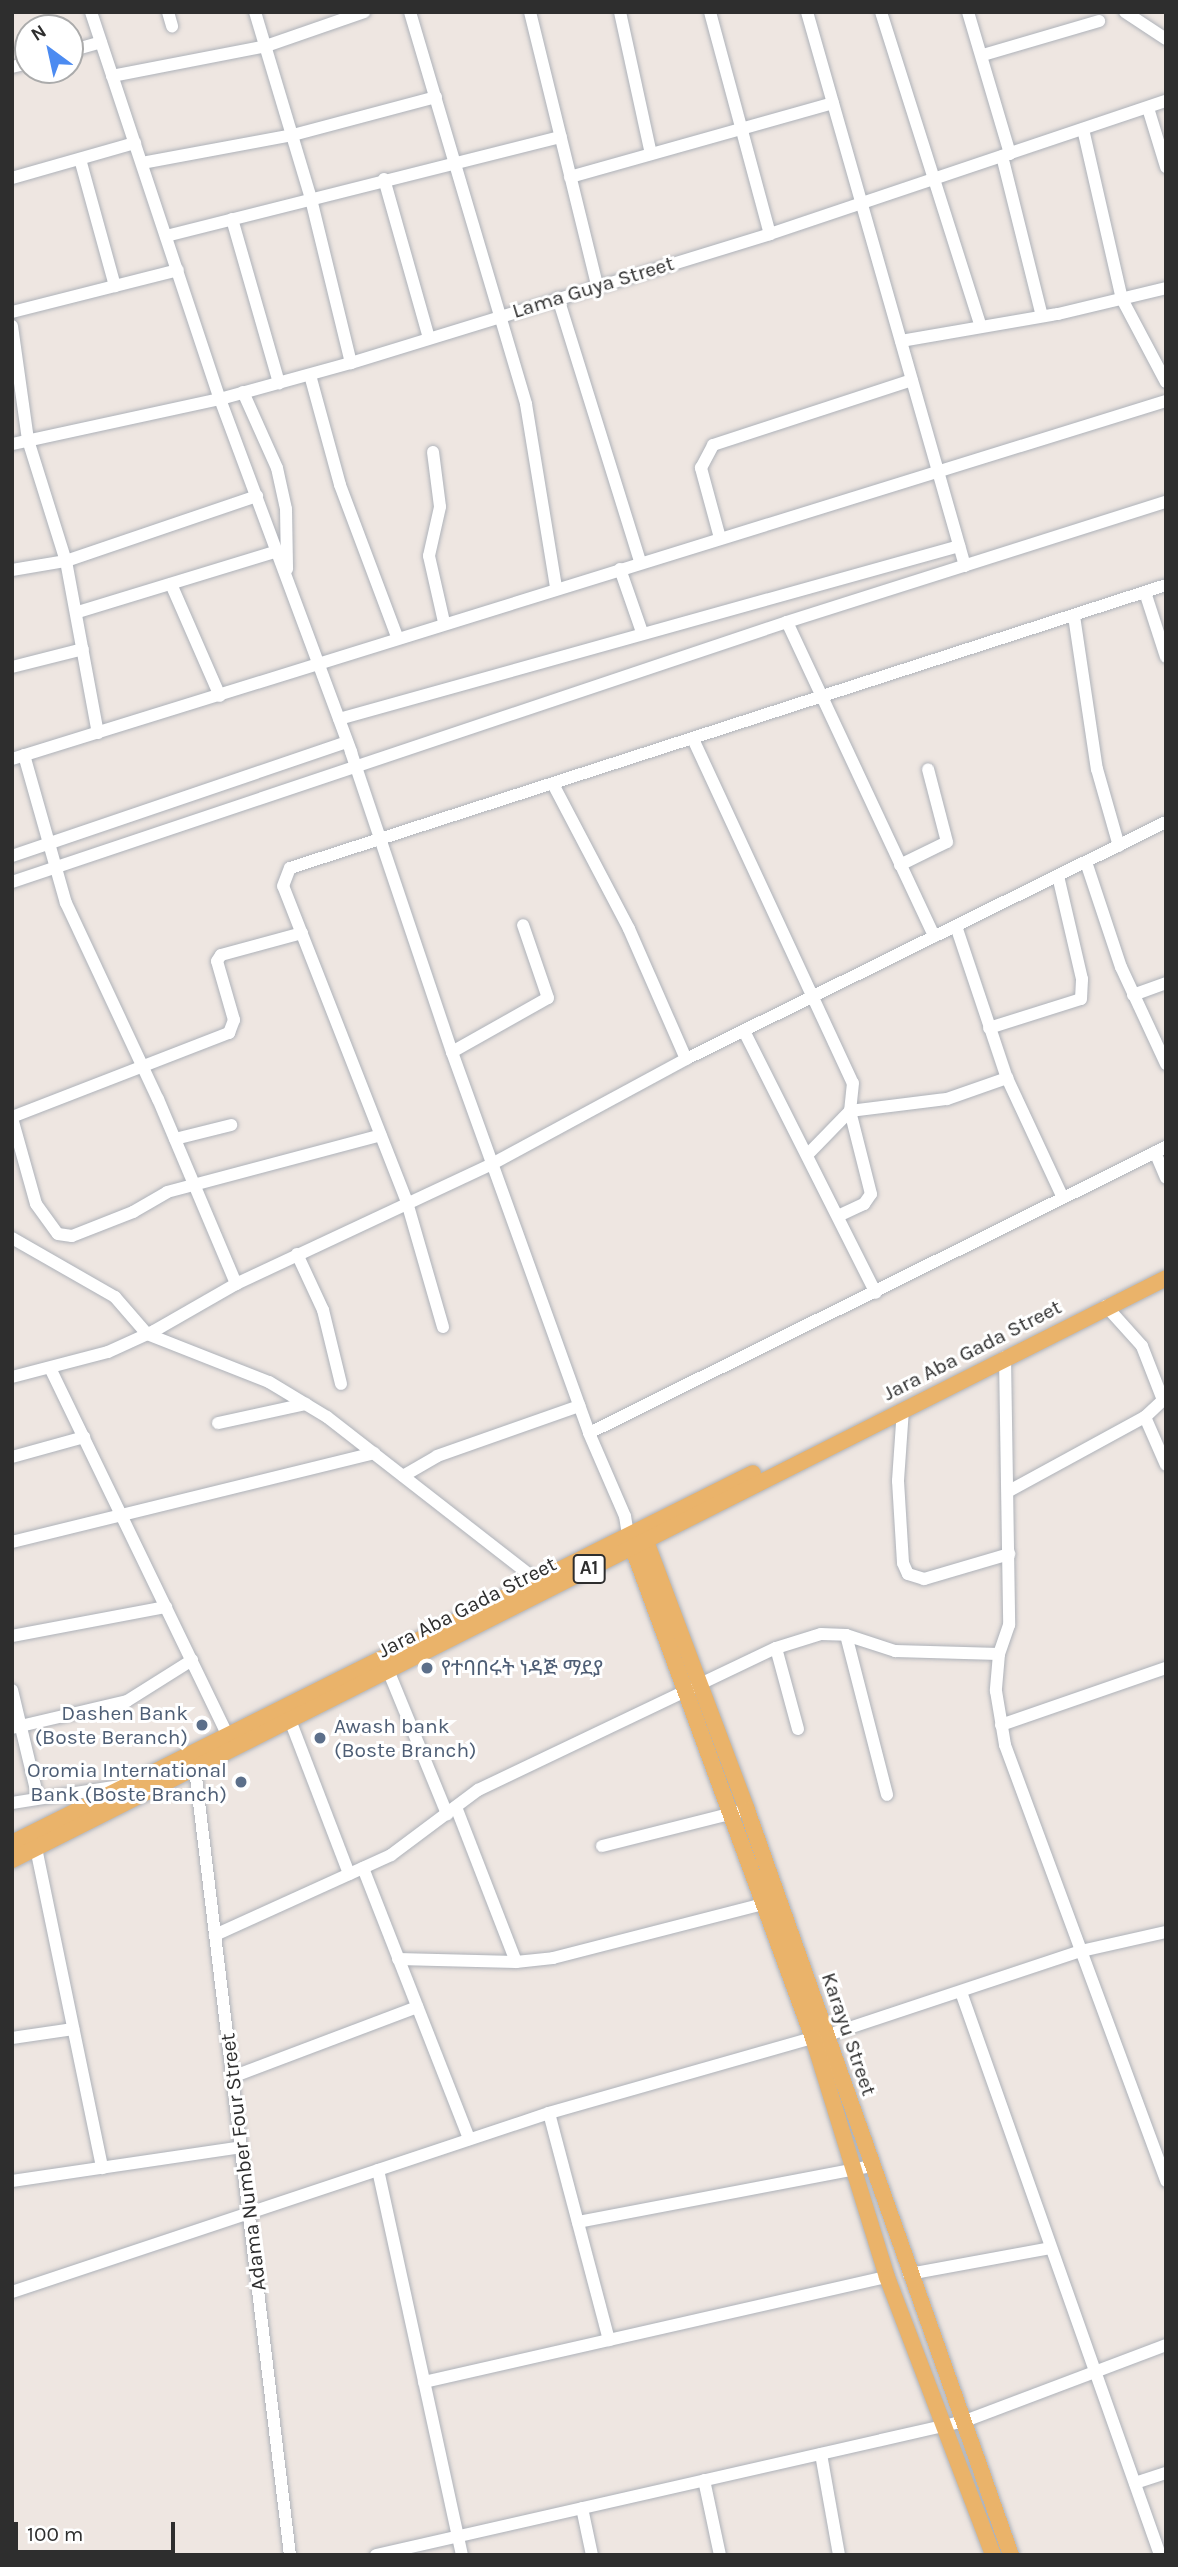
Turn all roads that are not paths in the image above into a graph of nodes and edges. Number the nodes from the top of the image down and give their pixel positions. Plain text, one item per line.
1 (91, 12) edge
2 (168, 12) edge
3 (255, 12) edge
4 (364, 12) edge
5 (410, 12) edge
6 (530, 12) edge
7 (620, 12) edge
8 (710, 12) edge
9 (807, 12) edge
10 (881, 12) edge
11 (968, 12) edge
12 (1125, 12) edge
13 (335, 17) edge
14 (1099, 21) dead end
15 (172, 26) dead end
16 (1166, 38) edge
17 (101, 42) junction
18 (266, 46) junction
19 (84, 47) edge
20 (983, 55) junction
21 (112, 76) junction
22 (436, 97) junction
23 (1166, 101) edge
24 (833, 103) junction
25 (1148, 108) junction
26 (1083, 129) junction
27 (743, 130) junction
28 (293, 135) junction
29 (561, 137) junction
30 (135, 143) junction
31 (651, 154) junction
32 (1006, 155) junction
33 (80, 159) junction
34 (455, 160) junction
35 (142, 163) junction
36 (1166, 167) edge
37 (570, 177) junction
38 (12, 178) edge
39 (934, 178) junction
40 (384, 179) junction
41 (312, 199) junction
42 (862, 203) junction
43 (232, 219) junction
44 (770, 234) junction
45 (166, 236) junction
46 (178, 270) junction
47 (597, 285) junction
48 (115, 286) junction
49 (1166, 288) edge
50 (558, 298) junction
51 (1122, 299) junction
52 (12, 312) edge
53 (501, 316) junction
54 (1042, 316) junction
55 (12, 326) edge
56 (981, 327) junction
57 (429, 338) junction
58 (901, 341) junction
59 (351, 363) junction
60 (310, 375) junction
61 (912, 380) junction
62 (1166, 382) edge
63 (279, 383) junction
64 (243, 392) junction
65 (220, 399) junction
66 (1166, 401) edge
67 (28, 440) junction
68 (12, 444) edge
69 (433, 452) dead end
70 (938, 471) junction
71 (257, 495) junction
72 (1166, 502) edge
73 (720, 538) junction
74 (959, 545) junction
75 (277, 551) junction
76 (66, 561) junction
77 (640, 562) junction
78 (965, 566) junction
79 (12, 569) edge
80 (620, 569) junction
81 (288, 580) junction
82 (171, 584) junction
83 (1166, 586) edge
84 (556, 588) junction
85 (1145, 592) junction
86 (78, 612) junction
87 (1074, 615) junction
88 (444, 622) junction
89 (787, 622) junction
90 (642, 632) junction
91 (397, 637) junction
92 (83, 649) junction
93 (1166, 657) edge
94 (317, 661) junction
95 (12, 667) edge
96 (220, 696) junction
97 (821, 698) junction
98 (339, 719) junction
99 (98, 733) junction
100 (693, 739) junction
101 (347, 742) junction
102 (18, 757) edge
103 (355, 765) junction
104 (928, 769) dead end
105 (553, 784) junction
106 (1166, 822) edge
107 (379, 841) junction
108 (47, 845) junction
109 (1119, 846) junction
110 (12, 856) edge
111 (1086, 862) junction
112 (900, 865) junction
113 (54, 869) junction
114 (1058, 876) junction
115 (12, 881) edge
116 (523, 925) dead end
117 (956, 926) junction
118 (302, 933) junction
119 (934, 936) junction
120 (1166, 982) edge
121 (1133, 995) junction
122 (815, 997) junction
123 (989, 1028) junction
124 (744, 1031) junction
125 (1162, 1046) edge
126 (452, 1052) junction
127 (686, 1059) junction
128 (1166, 1064) edge
129 (143, 1067) junction
130 (1007, 1078) junction
131 (850, 1111) junction
132 (12, 1118) edge
133 (231, 1125) dead end
134 (381, 1135) junction
135 (175, 1139) junction
136 (1160, 1149) edge
137 (808, 1154) junction
138 (492, 1164) junction
139 (1166, 1178) edge
140 (196, 1188) junction
141 (1062, 1196) junction
142 (407, 1202) junction
143 (838, 1216) junction
144 (12, 1238) edge
145 (297, 1255) junction
146 (1166, 1268) edge
147 (1166, 1278) edge
148 (236, 1284) junction
149 (876, 1293) junction
150 (1106, 1306) junction
151 (443, 1327) dead end
152 (150, 1332) junction
153 (1006, 1356) junction
154 (1160, 1367) edge
155 (51, 1370) junction
156 (12, 1377) edge
157 (341, 1384) dead end
158 (306, 1404) junction
159 (579, 1406) junction
160 (903, 1409) junction
161 (1145, 1417) junction
162 (218, 1423) dead end
163 (589, 1433) junction
164 (84, 1437) junction
165 (374, 1453) junction
166 (12, 1457) edge
167 (1166, 1465) edge
168 (402, 1476) junction
169 (1009, 1490) junction
170 (122, 1517) junction
171 (637, 1538) junction
172 (12, 1542) edge
173 (1009, 1554) junction
174 (538, 1581) junction
175 (166, 1607) junction
176 (846, 1635) junction
177 (12, 1636) edge
178 (776, 1648) junction
179 (999, 1654) junction
180 (192, 1660) junction
181 (1166, 1668) edge
182 (388, 1670) junction
183 (700, 1686) junction
184 (12, 1690) edge
185 (685, 1693) junction
186 (290, 1720) junction
187 (1001, 1725) junction
188 (17, 1727) edge
189 (798, 1729) dead end
190 (228, 1736) junction
191 (195, 1769) junction
192 (124, 1785) junction
193 (887, 1795) dead end
194 (38, 1798) junction
195 (12, 1803) edge
196 (451, 1810) junction
197 (739, 1812) junction
198 (12, 1843) edge
199 (602, 1846) dead end
200 (36, 1848) junction
201 (12, 1860) edge
202 (363, 1868) junction
203 (349, 1874) junction
204 (764, 1904) junction
205 (1166, 1932) edge
206 (215, 1935) junction
207 (1081, 1951) junction
208 (398, 1959) junction
209 (516, 1962) junction
210 (961, 1992) junction
211 (417, 2007) junction
212 (73, 2029) junction
213 (820, 2037) junction
214 (12, 2038) edge
215 (232, 2077) junction
216 (549, 2113) junction
217 (469, 2139) junction
218 (241, 2147) junction
219 (872, 2166) junction
220 (102, 2168) junction
221 (853, 2168) junction
222 (378, 2170) junction
223 (12, 2181) edge
224 (1166, 2182) edge
225 (249, 2214) junction
226 (578, 2222) junction
227 (1050, 2248) junction
228 (909, 2274) junction
229 (887, 2277) junction
230 (12, 2292) edge
231 (609, 2340) junction
232 (1166, 2345) edge
233 (1095, 2370) junction
234 (424, 2382) junction
235 (965, 2421) junction
236 (945, 2426) junction
237 (821, 2454) junction
238 (1166, 2473) edge
239 (704, 2480) junction
240 (1135, 2483) junction
241 (582, 2508) junction
242 (458, 2536) junction
243 (836, 2554) edge
244 (290, 2555) edge
245 (376, 2555) edge
246 (462, 2555) edge
247 (592, 2555) edge
248 (720, 2555) edge
249 (993, 2555) edge
250 (1012, 2555) edge
251 (1160, 2555) edge

1 - 17 street
2 - 15 street
3 - 18 street
4 - 13 street
5 - 22 street
6 - 29 street
7 - 31 street
8 - 27 street
9 - 24 street
10 - 39 street
11 - 20 street
12 - 16 street
13 - 18 street
14 - 20 street
17 - 19 street
17 - 21 street
18 - 21 street
18 - 28 street
20 - 32 street
21 - 30 street
22 - 28 street
22 - 34 street
23 - 25 street, Lama Guya Street
24 - 27 street
24 - 42 street
25 - 26 street, Lama Guya Street
25 - 36 street
26 - 32 street, Lama Guya Street
26 - 51 street
27 - 31 street
27 - 44 street
28 - 35 street
28 - 41 street
29 - 34 street
29 - 37 street
30 - 33 street
30 - 35 street
31 - 37 street
32 - 39 street, Lama Guya Street
32 - 54 street
33 - 38 street
33 - 48 street
34 - 40 street
34 - 53 street
35 - 45 street
37 - 47 street
39 - 42 street, Lama Guya Street
39 - 56 street
40 - 41 street
40 - 57 street
41 - 43 street
41 - 59 street
42 - 44 street, Lama Guya Street
42 - 58 street
43 - 45 street
43 - 63 street
44 - 47 street, Lama Guya Street
45 - 46 street
46 - 48 street
46 - 65 street
47 - 50 street, Lama Guya Street
48 - 52 street
49 - 51 street
50 - 53 street, Lama Guya Street
50 - 77 street
51 - 54 street
51 - 62 street
53 - 57 street, Lama Guya Street
53 - 84 street
54 - 56 street
55 - 67 street
56 - 58 street
57 - 59 street, Lama Guya Street
58 - 61 street
59 - 60 street, Lama Guya Street
60 - 63 street, Lama Guya Street
60 - 91 street
61 - 70 street
61 - 73 street
63 - 64 street, Lama Guya Street
64 - 65 street, Lama Guya Street
64 - 81 street
65 - 67 street, Lama Guya Street
65 - 71 street
66 - 70 street
67 - 68 street, Lama Guya Street
67 - 76 street
69 - 88 street
70 - 73 street
70 - 74 street
71 - 75 street
71 - 76 street
72 - 78 street
73 - 77 street
74 - 78 street
74 - 90 street
75 - 81 street
75 - 82 street
76 - 79 street
76 - 86 street
77 - 80 street
78 - 89 street
80 - 84 street
80 - 90 street
81 - 94 street
82 - 86 street
82 - 96 street
83 - 85 street
84 - 88 street
85 - 87 street
85 - 93 street
86 - 92 street
87 - 97 street
87 - 109 street
88 - 91 street
89 - 97 street
89 - 103 street
90 - 98 street
91 - 94 street
92 - 95 street
92 - 99 street
94 - 96 street
94 - 98 street
96 - 99 street
97 - 100 street
97 - 112 street
98 - 101 street
99 - 102 street
100 - 105 street
100 - 122 street
101 - 103 street
101 - 108 street
102 - 108 street
103 - 107 street
103 - 113 street
104 - 112 street
105 - 107 street
105 - 127 street
106 - 109 street
107 - 118 street
107 - 126 street
108 - 110 street
108 - 113 street
109 - 111 street
111 - 114 street
111 - 121 street
112 - 119 street
113 - 115 street
113 - 129 street
114 - 117 street
114 - 123 street
116 - 126 street
117 - 119 street
117 - 123 street
118 - 129 street
118 - 134 street
119 - 122 street
120 - 121 street
121 - 125 street
122 - 124 street
122 - 131 street
123 - 130 street
124 - 127 street
124 - 137 street
125 - 128 street
126 - 138 street
127 - 138 street
129 - 132 street
129 - 135 street
130 - 131 street
130 - 141 street
131 - 137 street
131 - 143 street
132 - 140 street
133 - 135 street
134 - 140 street
134 - 142 street
135 - 140 street
136 - 139 street
136 - 141 street
137 - 143 street
138 - 142 street
138 - 159 street
140 - 148 street
141 - 149 street
142 - 145 street
142 - 151 street
143 - 149 street
144 - 152 street
145 - 148 street
145 - 157 street
146 - 171 main road, Jara Aba Gada Street / A1
147 - 150 main road, Jara Aba Gada Street / A1
148 - 152 street
149 - 163 street
150 - 153 main road, Jara Aba Gada Street / A1
150 - 154 street
152 - 155 street
152 - 158 street
153 - 160 main road, Jara Aba Gada Street / A1
153 - 169 street
154 - 161 street
155 - 156 street
155 - 164 street
158 - 162 street
158 - 165 street
159 - 163 street
159 - 168 street
160 - 171 main road, Jara Aba Gada Street / A1
160 - 173 street
161 - 167 street
161 - 169 street
163 - 171 street
164 - 166 street
164 - 170 street
165 - 168 street
165 - 170 street
168 - 174 street
169 - 173 street
170 - 172 street
170 - 175 street
171 - 174 main road, Jara Aba Gada Street / A1
171 - 182 main road, Jara Aba Gada Street / A1
171 - 183 main road, Karayu Street
171 - 185 main road, Karayu Street
173 - 179 street
174 - 190 main road, Jara Aba Gada Street / A1
175 - 177 street
175 - 180 street
176 - 178 street
176 - 179 street
176 - 193 street
178 - 183 street
178 - 189 street
179 - 187 street
180 - 188 street
180 - 190 street
181 - 187 street
182 - 186 main road, Jara Aba Gada Street / A1
182 - 196 street
183 - 185 street
183 - 197 main road, Karayu Street
184 - 188 street
185 - 196 street
185 - 197 main road, Karayu Street
186 - 191 main road, Jara Aba Gada Street / A1
186 - 203 street
187 - 207 street
188 - 194 street
190 - 192 main road, Jara Aba Gada Street / A1
191 - 200 main road, Jara Aba Gada Street / A1
191 - 206 street, Adama Number Four Street
192 - 194 street
192 - 198 main road, Jara Aba Gada Street / A1
194 - 195 street
196 - 202 street
196 - 209 street
197 - 199 street
197 - 204 main road, Karayu Street
197 - 213 main road, Karayu Street
200 - 201 main road, Jara Aba Gada Street / A1
200 - 212 street
202 - 203 street
202 - 208 street
203 - 206 street
204 - 209 street
204 - 213 main road, Karayu Street
205 - 207 street
206 - 215 street, Adama Number Four Street
207 - 210 street
207 - 224 street
208 - 209 street
208 - 211 street
210 - 213 street
210 - 227 street
211 - 215 street
211 - 217 street
212 - 214 street
212 - 220 street
213 - 216 street
213 - 219 main road, Karayu Street
213 - 221 main road, Karayu Street
215 - 218 street, Adama Number Four Street
216 - 217 street
216 - 226 street
217 - 222 street
218 - 220 street
218 - 225 street, Adama Number Four Street
219 - 221 street
219 - 228 main road, Karayu Street
220 - 223 street
221 - 226 street
221 - 229 main road, Karayu Street
222 - 225 street
222 - 234 street
225 - 230 street
225 - 244 street, Adama Number Four Street
226 - 231 street
227 - 228 street
227 - 233 street
228 - 235 main road, Karayu Street
229 - 231 street
229 - 236 main road, Karayu Street
231 - 234 street
232 - 233 street
233 - 235 street
233 - 240 street
234 - 242 street
235 - 236 street
235 - 250 main road, Karayu Street
236 - 237 street
236 - 249 main road, Karayu Street
237 - 239 street
237 - 243 street
238 - 240 street
239 - 241 street
239 - 248 street
240 - 251 street
241 - 242 street
241 - 247 street
242 - 245 street
242 - 246 street

